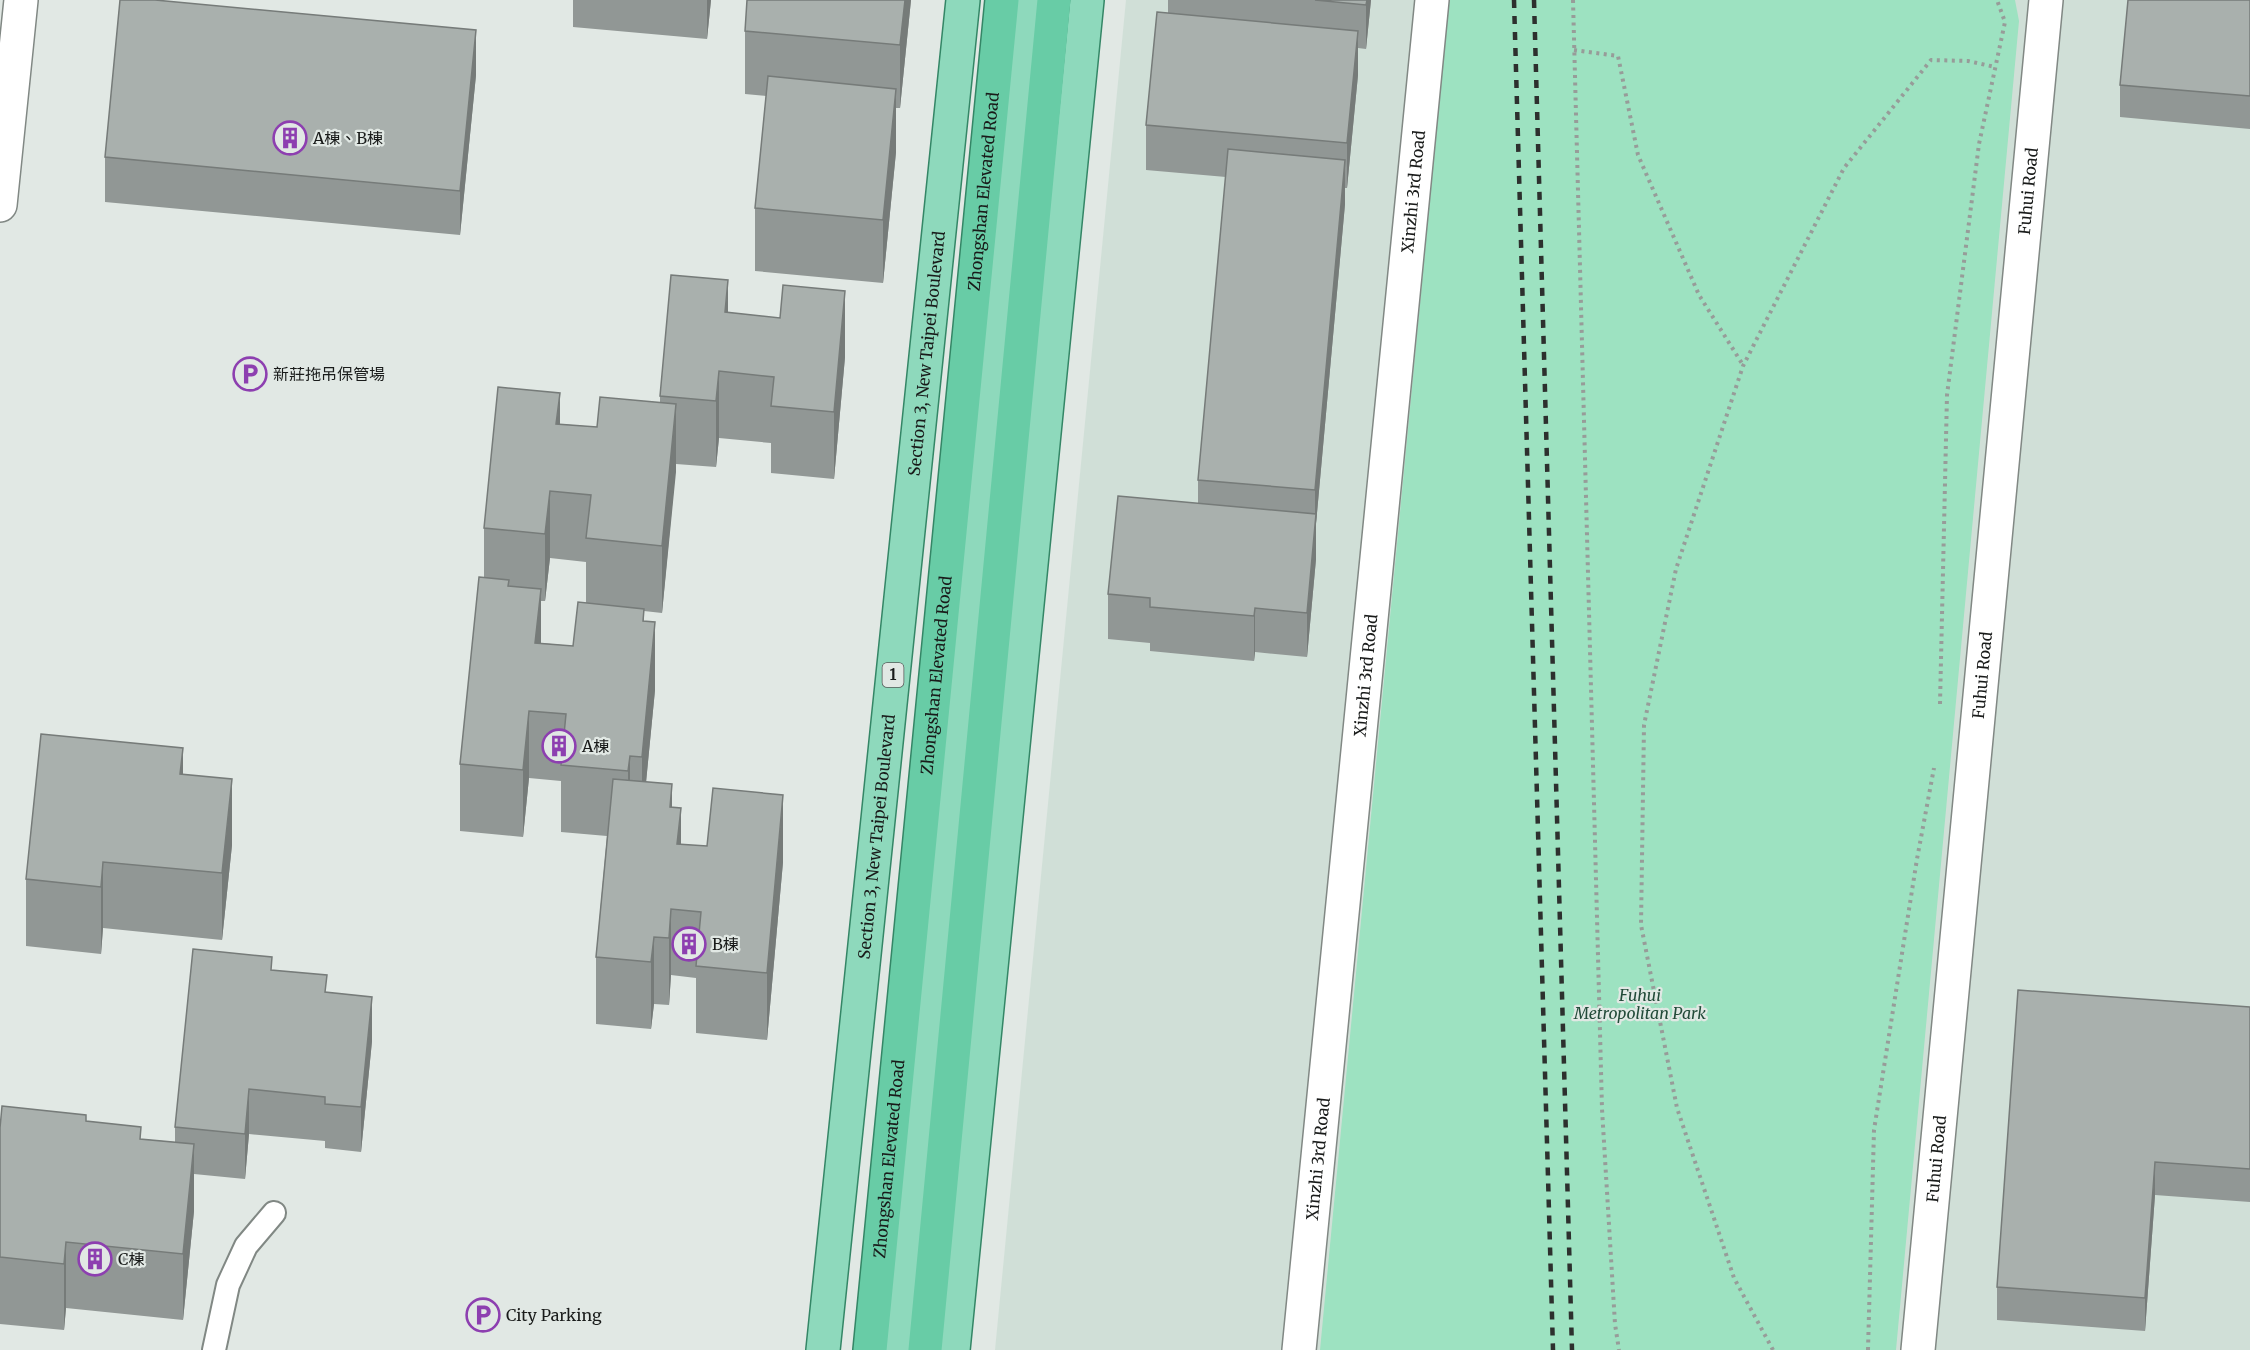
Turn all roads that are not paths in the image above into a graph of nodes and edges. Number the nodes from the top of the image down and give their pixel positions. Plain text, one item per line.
1 (21, 0) edge
2 (963, 0) edge
3 (1002, 0) edge
4 (1029, 0) edge
5 (1054, 0) edge
6 (1087, 0) edge
7 (1432, 0) edge
8 (2046, 0) edge
9 (0, 205) edge
10 (274, 1213) dead end
11 (214, 1350) edge
12 (823, 1350) edge
13 (870, 1350) edge
14 (894, 1350) edge
15 (925, 1350) edge
16 (953, 1350) edge
17 (1299, 1350) edge
18 (1918, 1350) edge

1 - 9 street
2 - 12 main road, Section 3, New Taipei Boulevard / 1
3 - 13 highway, Zhongshan Elevated Road
4 - 14 main road
5 - 15 highway
6 - 16 main road
7 - 17 street, Xinzhi 3rd Road
8 - 18 street, Fuhui Road
10 - 11 lane

